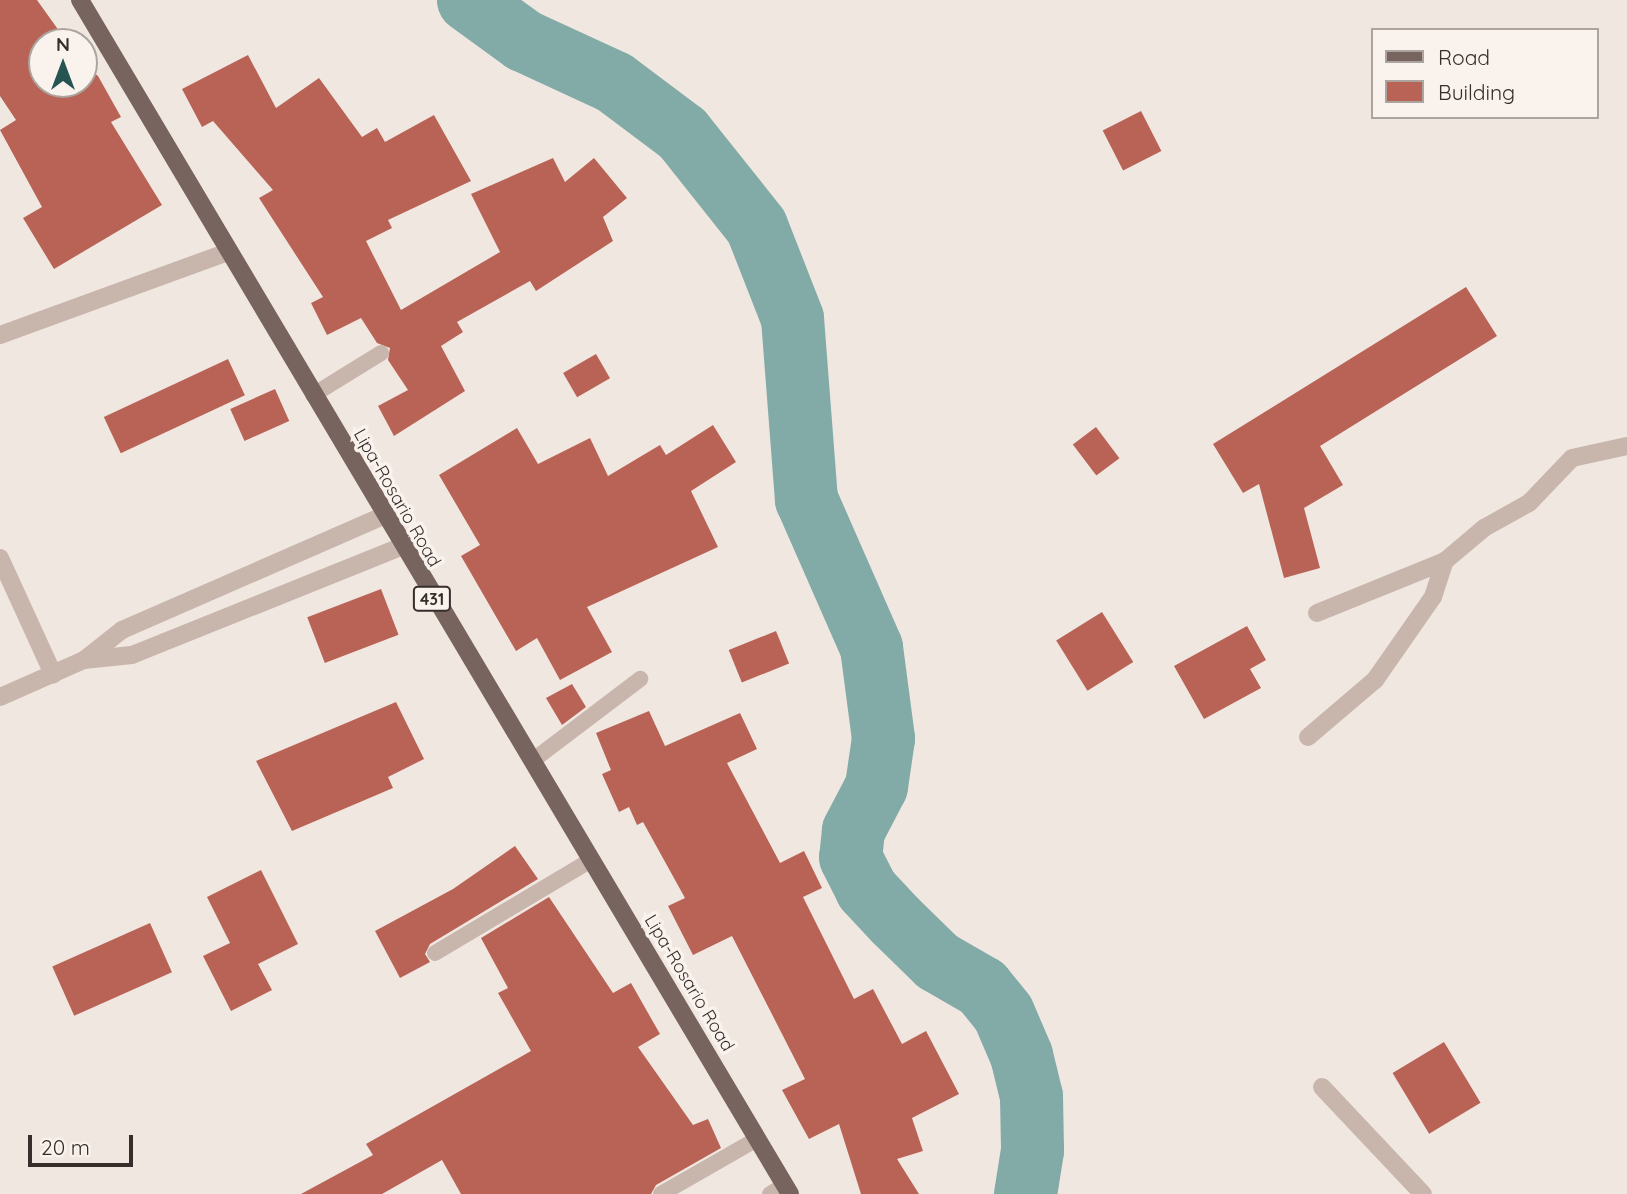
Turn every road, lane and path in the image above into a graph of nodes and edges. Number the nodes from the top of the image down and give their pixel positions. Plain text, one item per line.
1 (79, 0) edge
2 (228, 252) junction
3 (0, 335) edge
4 (381, 353) dead end
5 (313, 395) junction
6 (1627, 446) edge
7 (383, 516) junction
8 (400, 547) junction
9 (0, 558) edge
10 (1445, 561) junction
11 (1317, 612) dead end
12 (84, 660) junction
13 (53, 674) junction
14 (640, 679) dead end
15 (0, 697) edge
16 (1308, 737) dead end
17 (532, 761) junction
18 (591, 860) junction
19 (435, 953) dead end
20 (1322, 1087) dead end
21 (757, 1139) junction
22 (782, 1191) edge
23 (661, 1194) edge
24 (1423, 1194) edge

1 - 2 main road, Lipa-Rosario Road / 431
2 - 3 street
2 - 5 main road, Lipa-Rosario Road / 431
4 - 5 lane
5 - 7 main road, Lipa-Rosario Road / 431
6 - 10 street
7 - 8 main road, Lipa-Rosario Road / 431
7 - 12 street
8 - 12 street
8 - 17 main road, Lipa-Rosario Road / 431
9 - 13 street
10 - 11 street
10 - 16 street
12 - 13 street
13 - 15 street
14 - 17 lane
17 - 18 main road, Lipa-Rosario Road / 431
18 - 19 lane
18 - 21 main road, Lipa-Rosario Road / 431
20 - 24 street
21 - 22 main road, Lipa-Rosario Road / 431
21 - 23 lane

